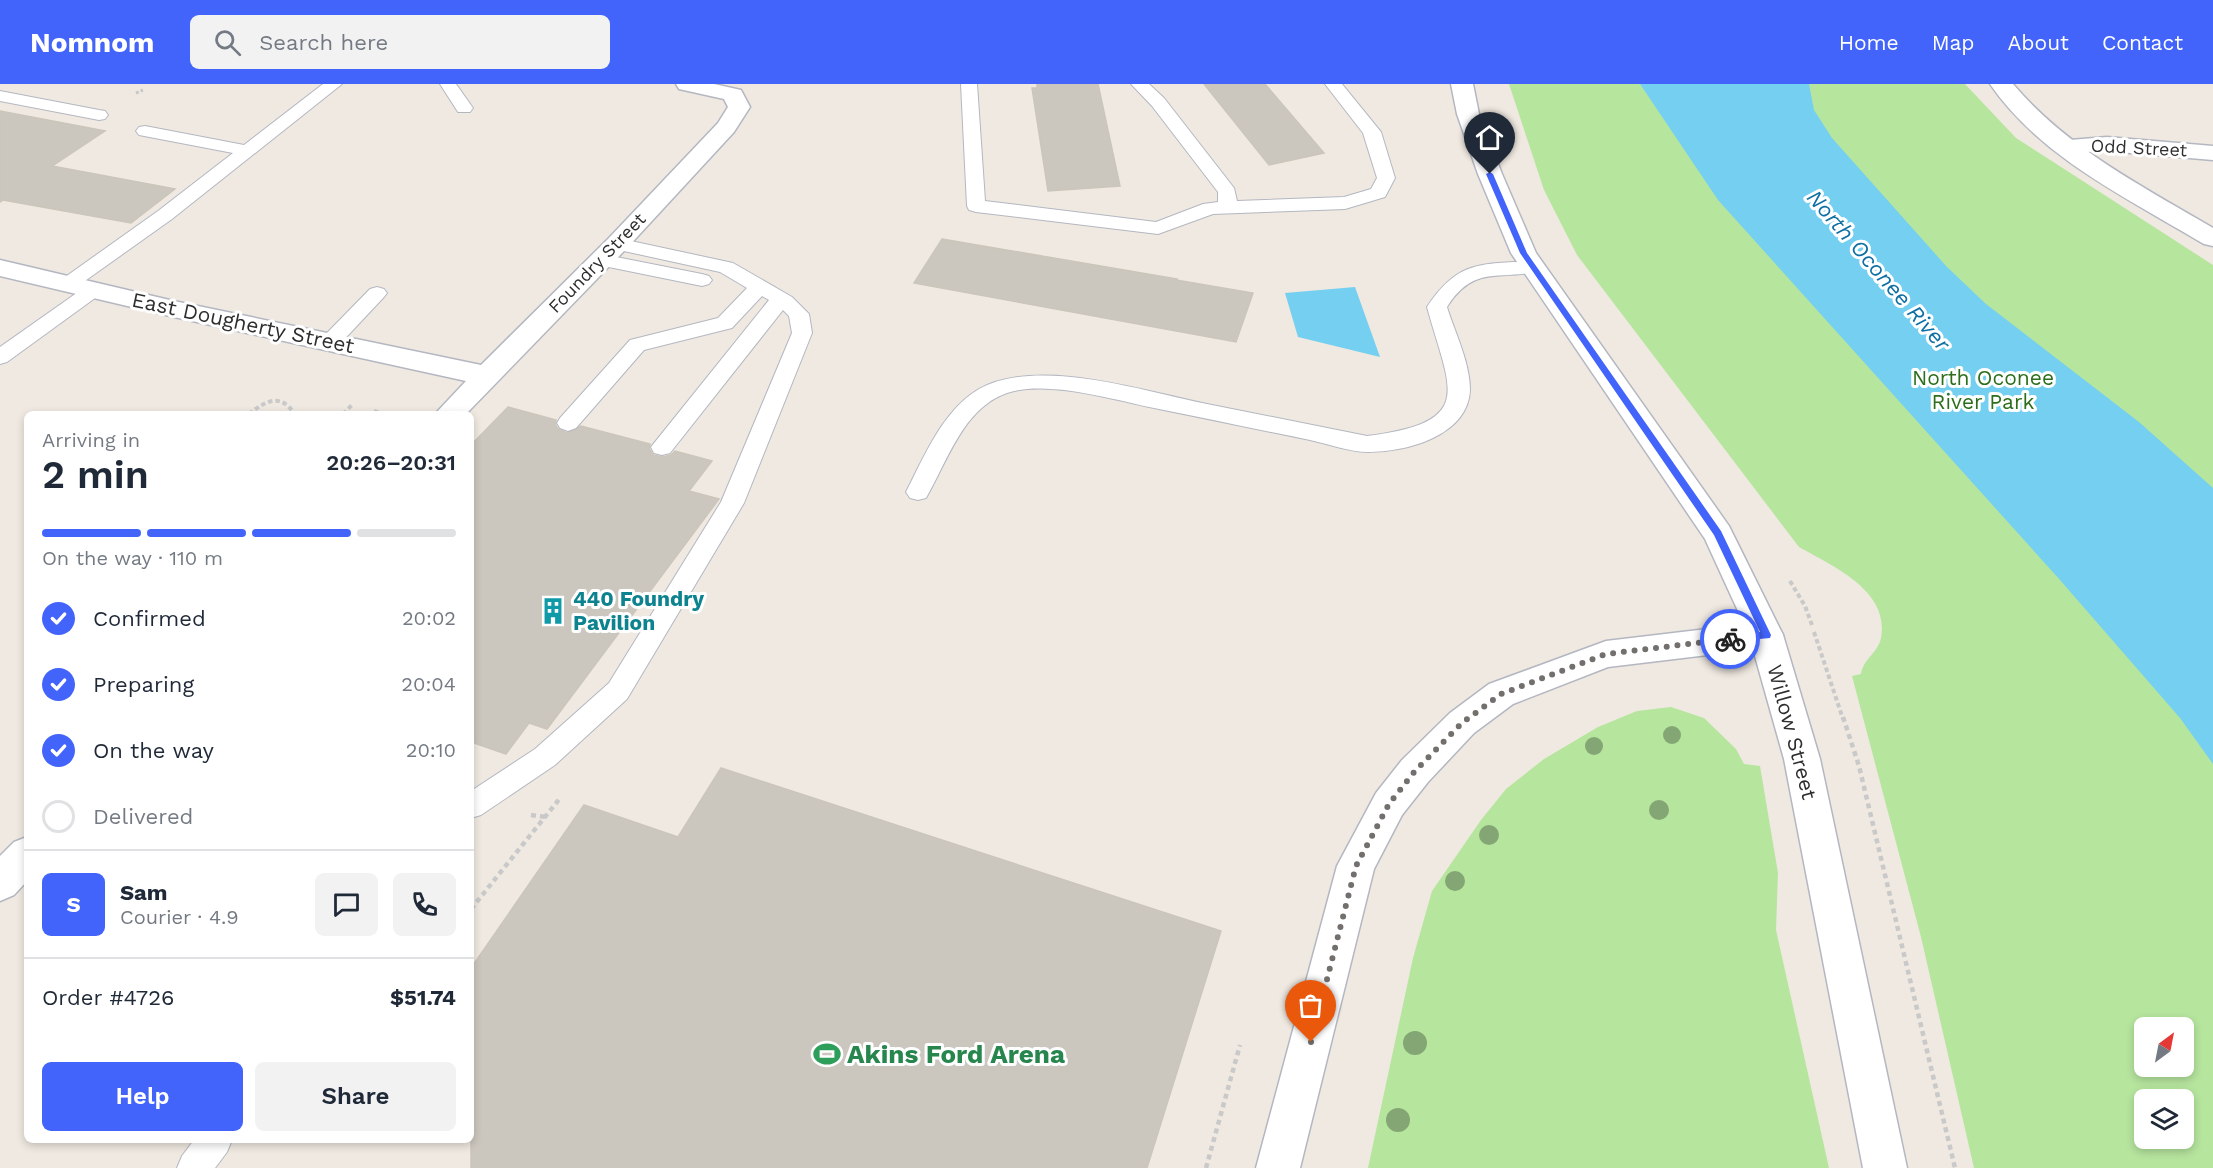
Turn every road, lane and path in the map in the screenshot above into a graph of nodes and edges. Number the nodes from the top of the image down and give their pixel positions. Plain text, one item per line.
1 (334, 84) edge
2 (448, 84) edge
3 (687, 84) edge
4 (969, 84) edge
5 (1139, 84) edge
6 (1333, 84) edge
7 (1462, 84) edge
8 (2001, 84) edge
9 (143, 90) dead end
10 (136, 93) dead end
11 (0, 96) edge
12 (464, 108) dead end
13 (99, 115) dead end
14 (145, 131) dead end
15 (2065, 146) junction
16 (248, 152) junction
17 (2213, 153) edge
18 (1228, 207) junction
19 (2213, 239) edge
20 (609, 252) junction
21 (1533, 267) junction
22 (0, 268) edge
23 (68, 284) junction
24 (759, 287) junction
25 (95, 289) junction
26 (376, 293) dead end
27 (781, 299) junction
28 (330, 342) junction
29 (0, 357) edge
30 (487, 376) junction
31 (354, 404) dead end
32 (253, 411) edge
33 (293, 411) edge
34 (347, 411) edge
35 (452, 411) edge
36 (568, 423) dead end
37 (662, 447) dead end
38 (918, 492) dead end
39 (1766, 635) junction
40 (474, 804) edge
41 (537, 829) dead end
42 (24, 857) edge
43 (0, 883) edge
44 (474, 905) edge
45 (1240, 1045) dead end
46 (213, 1143) edge
47 (194, 1168) edge
48 (1206, 1168) edge
49 (1278, 1168) edge
50 (1885, 1168) edge

1 - 16 lane
2 - 12 lane
3 - 20 street, Foundry Street
4 - 18 lane
5 - 18 lane
6 - 18 lane
7 - 21 street, Willow Street
8 - 15 street
9 - 10 path
11 - 13 lane
14 - 16 lane
15 - 17 street, Odd Street
15 - 19 street
16 - 23 lane
20 - 24 lane
20 - 30 street, Foundry Street
21 - 38 lane
21 - 39 street, Willow Street
22 - 23 street, East Dougherty Street
23 - 25 street, East Dougherty Street
24 - 27 lane
24 - 36 lane
25 - 28 street, East Dougherty Street
25 - 29 lane
26 - 28 lane
27 - 37 lane
27 - 40 lane
28 - 30 street, East Dougherty Street
30 - 35 street, Foundry Street
31 - 34 path
32 - 33 path
39 - 49 street
39 - 50 street, Willow Street
41 - 44 path
42 - 43 street
45 - 48 path
46 - 47 lane

